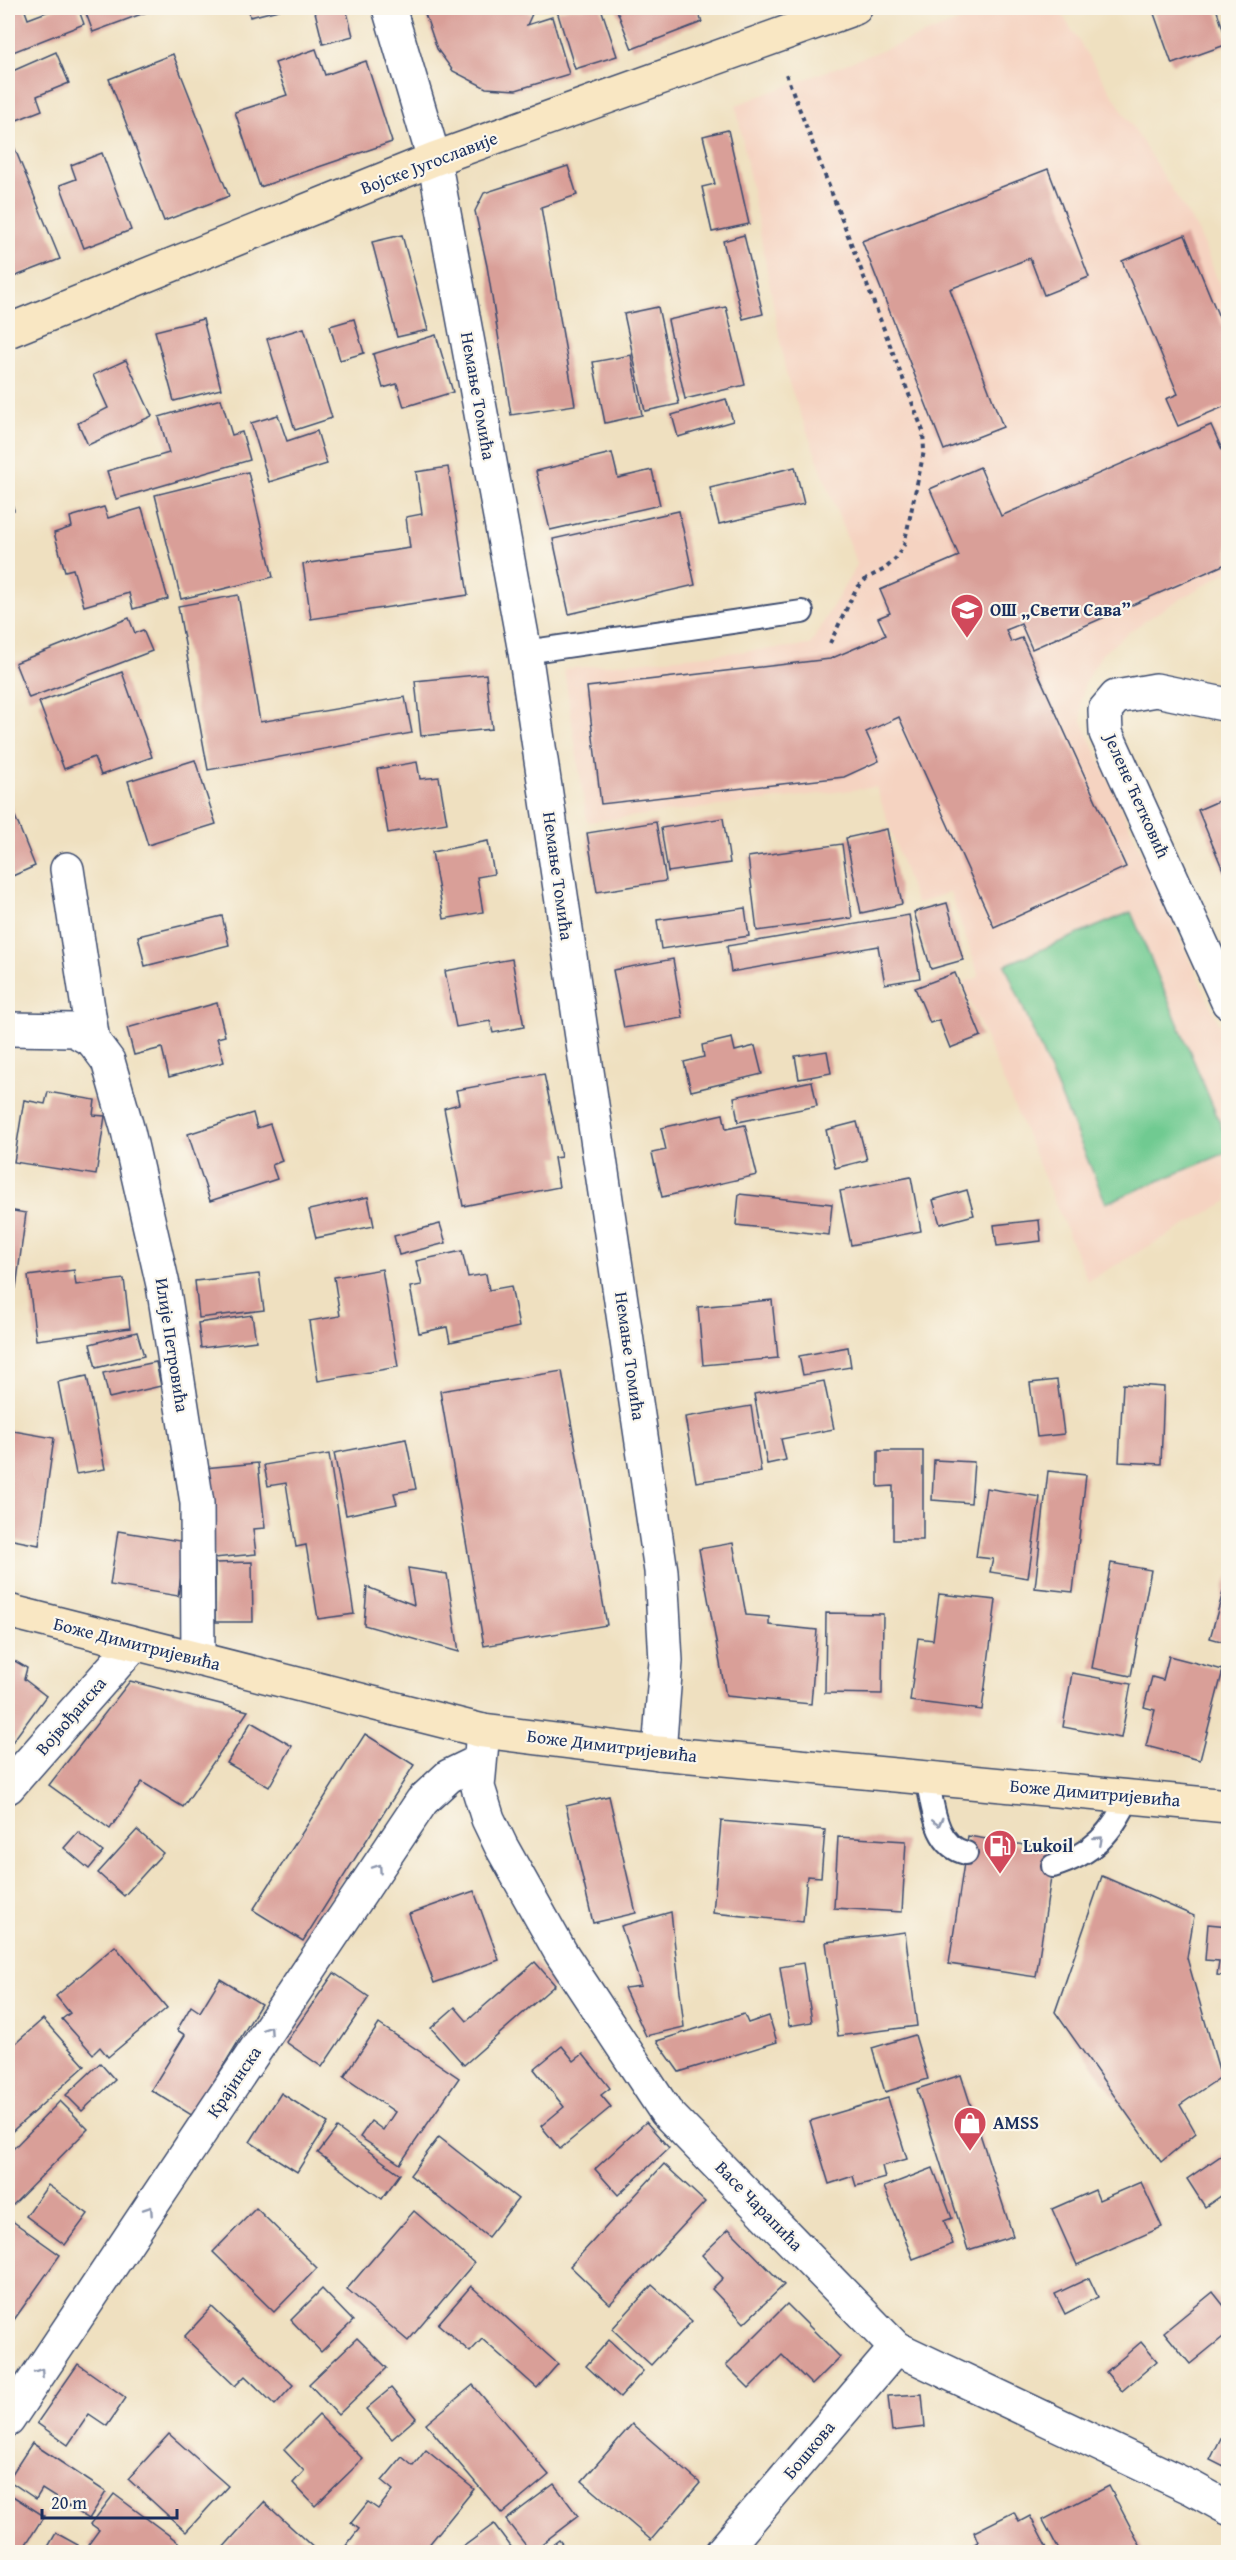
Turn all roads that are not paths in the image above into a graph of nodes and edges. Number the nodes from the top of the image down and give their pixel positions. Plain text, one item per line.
1 (389, 8) edge
2 (855, 8) edge
3 (434, 159) junction
4 (8, 331) edge
5 (802, 612) dead end
6 (525, 652) junction
7 (1228, 705) edge
8 (66, 868) dead end
9 (1228, 1002) edge
10 (8, 1029) edge
11 (93, 1041) junction
12 (8, 1611) edge
13 (134, 1644) junction
14 (198, 1659) junction
15 (480, 1747) junction
16 (659, 1753) junction
17 (927, 1778) junction
18 (8, 1787) edge
19 (1129, 1796) junction
20 (1228, 1806) edge
21 (966, 1853) dead end
22 (1053, 1866) dead end
23 (896, 2348) junction
24 (8, 2420) edge
25 (1228, 2508) edge
26 (722, 2553) edge

1 - 3 street, Немање Томића
2 - 3 main road, Војске Југославије
3 - 4 main road, Војске Југославије
3 - 6 street, Немање Томића
5 - 6 lane
6 - 16 street, Немање Томића
7 - 9 street, Јелене Ћетковић
8 - 11 street, Илије Петровића
10 - 11 street
11 - 14 street, Илије Петровића
12 - 13 main road, Боже Димитријевића
13 - 14 main road, Боже Димитријевића
13 - 18 street, Војвођанска
14 - 15 main road, Боже Димитријевића
15 - 16 main road, Боже Димитријевића
15 - 23 street, Васе Чарапића
24 -> 15 street, Крајинска
16 - 17 main road, Боже Димитријевића
17 - 19 main road, Боже Димитријевића
17 -> 21 lane
19 - 20 main road, Боже Димитријевића
22 -> 19 lane
23 - 25 street, Васе Чарапића
23 - 26 street, Бошкова

